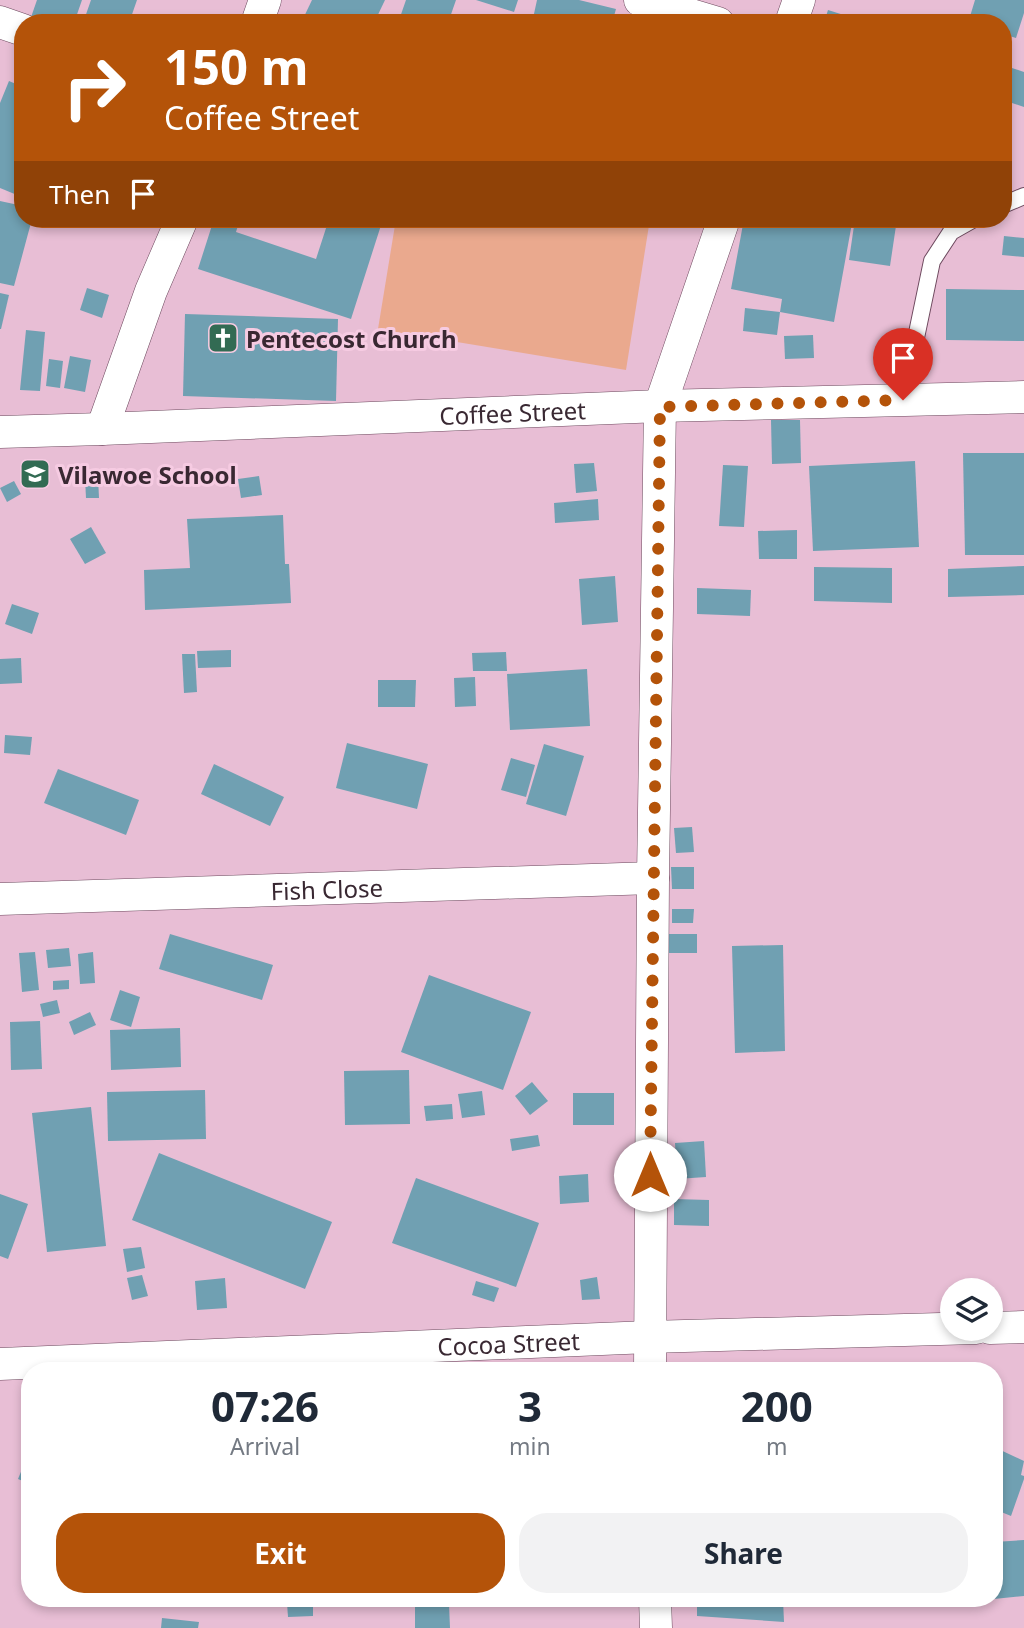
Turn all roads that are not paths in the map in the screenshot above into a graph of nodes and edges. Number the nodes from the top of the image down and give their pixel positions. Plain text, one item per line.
1 (640, 0) edge
2 (687, 14) edge
3 (178, 228) edge
4 (721, 228) edge
5 (958, 228) edge
6 (1024, 397) edge
7 (903, 400) junction
8 (660, 407) junction
9 (102, 429) junction
10 (0, 432) edge
11 (653, 878) junction
12 (0, 899) edge
13 (1024, 1327) edge
14 (1003, 1328) edge
15 (940, 1329) edge
16 (649, 1337) junction
17 (48, 1362) edge
18 (650, 1362) edge
19 (21, 1363) edge
20 (0, 1364) edge
21 (656, 1607) edge
22 (656, 1628) edge

1 - 2 street
3 - 9 street
4 - 8 street
5 - 7 lane
6 - 7 street, Coffee Street
7 - 8 street, Coffee Street
8 - 9 street, Coffee Street
8 - 11 street
9 - 10 street, Coffee Street
11 - 12 street, Fish Close
11 - 16 street
13 - 14 street
15 - 16 street, Cocoa Street
16 - 17 street, Cocoa Street
16 - 18 street
19 - 20 street, Cocoa Street
21 - 22 street

